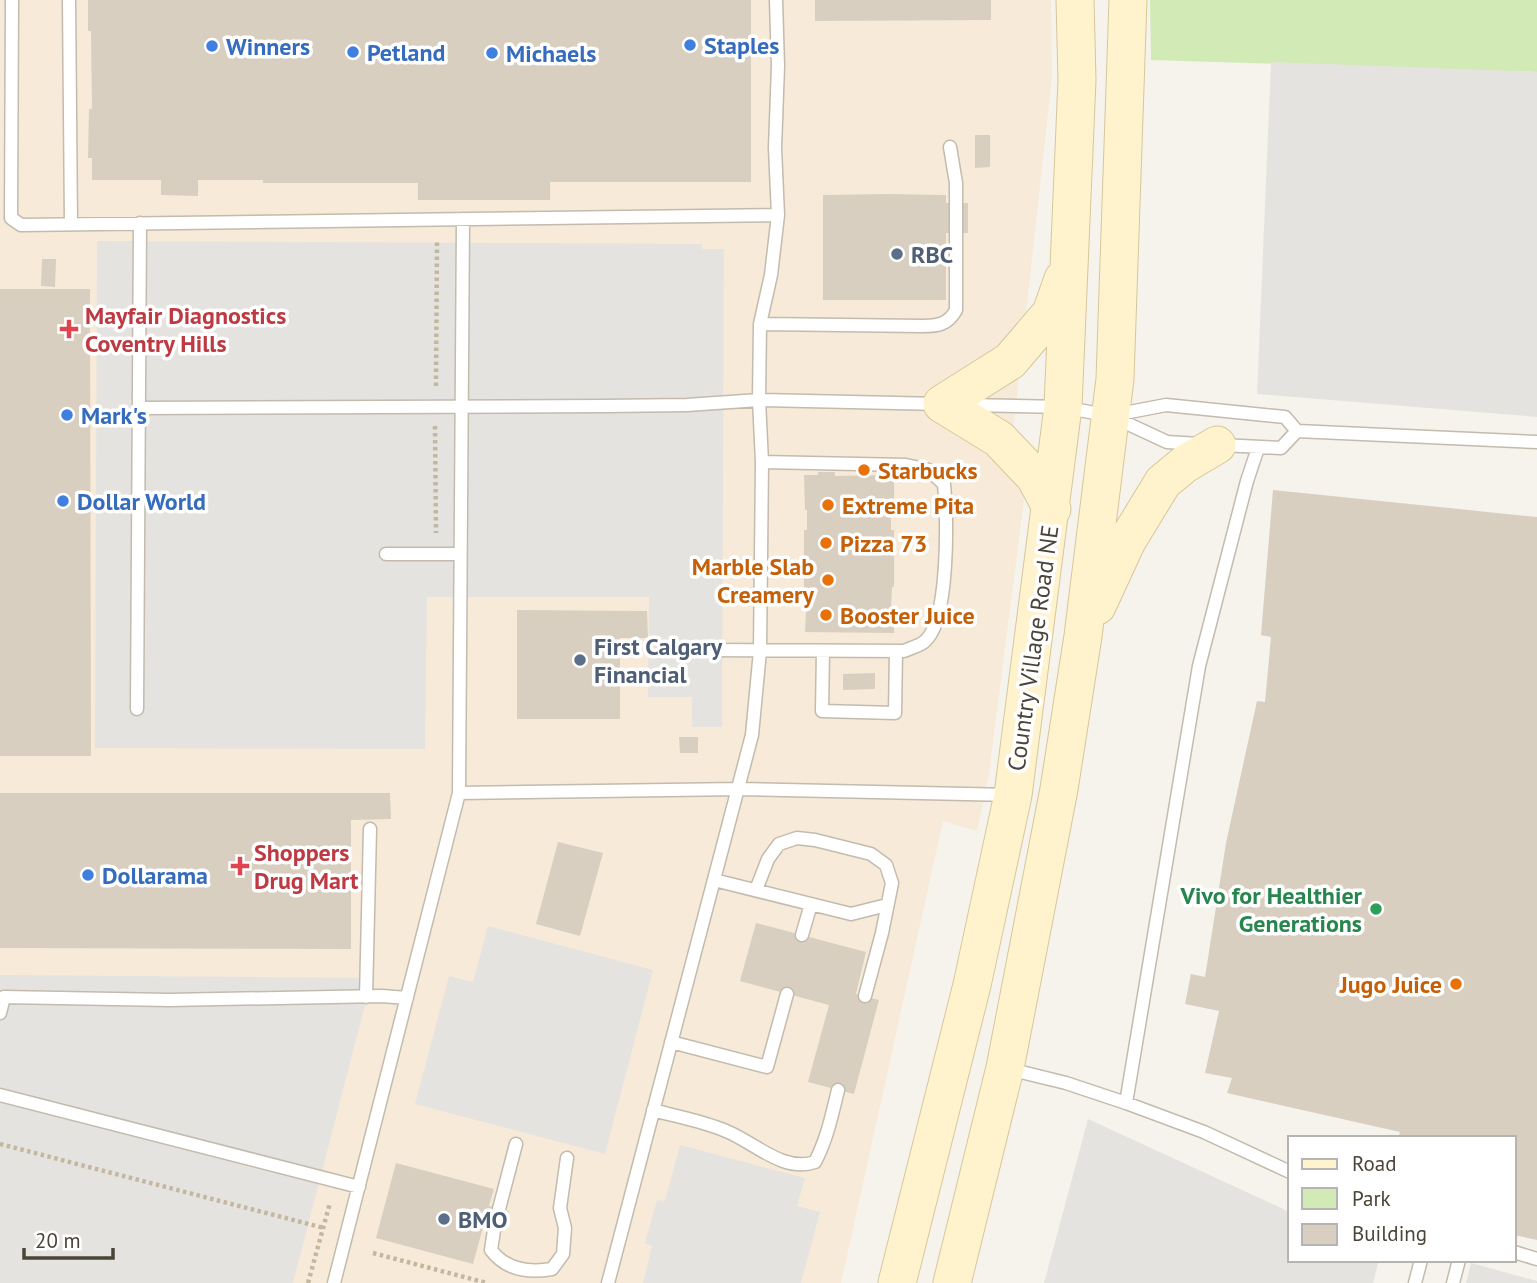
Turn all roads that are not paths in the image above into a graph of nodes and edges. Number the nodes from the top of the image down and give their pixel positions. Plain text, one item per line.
1 (12, 0) edge
2 (69, 0) edge
3 (776, 0) edge
4 (1075, 0) edge
5 (1128, 0) edge
6 (950, 147) dead end
7 (778, 215) junction
8 (463, 219) junction
9 (140, 223) junction
10 (71, 224) junction
11 (1069, 261) junction
12 (760, 324) junction
13 (759, 400) junction
14 (942, 404) junction
15 (462, 405) junction
16 (1063, 407) junction
17 (139, 408) junction
18 (1111, 416) junction
19 (1297, 431) junction
20 (1537, 442) edge
21 (1217, 445) junction
22 (1258, 447) junction
23 (762, 463) junction
24 (1052, 509) junction
25 (386, 554) dead end
26 (460, 554) junction
27 (1083, 636) junction
28 (686, 650) dead end
29 (760, 651) junction
30 (823, 651) junction
31 (897, 651) junction
32 (136, 709) dead end
33 (738, 789) junction
34 (459, 793) junction
35 (1013, 795) junction
36 (370, 829) dead end
37 (714, 880) junction
38 (756, 890) junction
39 (811, 904) junction
40 (887, 905) junction
41 (802, 935) dead end
42 (787, 994) dead end
43 (2, 996) edge
44 (865, 996) dead end
45 (366, 997) junction
46 (407, 998) junction
47 (0, 1013) edge
48 (671, 1042) junction
49 (1005, 1068) junction
50 (838, 1090) dead end
51 (0, 1095) edge
52 (1126, 1103) junction
53 (653, 1110) junction
54 (516, 1144) dead end
55 (567, 1158) dead end
56 (1288, 1171) edge
57 (359, 1187) junction
58 (499, 1209) dead end
59 (494, 1230) dead end
60 (1516, 1253) edge
61 (1537, 1259) edge
62 (1420, 1262) edge
63 (1458, 1262) edge
64 (894, 1274) edge
65 (334, 1283) edge
66 (608, 1283) edge
67 (952, 1283) edge
68 (1415, 1283) edge
69 (1453, 1283) edge

1 - 10 lane
2 - 10 lane
3 - 7 lane
4 - 11 street, Country Village Road NE
5 - 18 street, Country Village Road NE
6 - 12 lane
7 - 8 lane
7 - 12 lane
8 - 9 lane
8 - 15 lane
9 - 10 lane
9 - 17 lane
11 - 14 street
11 - 16 street, Country Village Road NE
12 - 13 lane
13 - 14 lane
13 - 15 lane
13 - 23 lane
14 - 16 lane
14 - 24 street
15 - 17 lane
15 - 26 lane
16 - 18 lane
16 - 24 street, Country Village Road NE
17 - 32 lane
18 - 19 lane
18 - 21 lane
18 - 27 street, Country Village Road NE
19 - 20 lane
19 - 22 lane
21 - 22 lane
21 - 27 street
22 - 52 lane
23 - 29 lane
23 - 31 lane
24 - 35 street, Country Village Road NE
25 - 26 lane
26 - 34 lane
27 - 49 street, Country Village Road NE
28 - 29 lane
29 - 30 lane
29 - 33 lane
30 - 31 lane
30 - 31 lane
33 - 34 lane
33 - 35 lane
33 - 37 lane
34 - 46 lane
35 - 64 street, Country Village Road NE
36 - 45 lane
37 - 38 lane
37 - 48 lane
38 - 39 lane
38 - 40 lane
39 - 40 lane
39 - 41 lane
40 - 44 lane
42 - 48 lane
43 - 45 lane
43 - 47 lane
45 - 46 lane
46 - 57 lane
48 - 53 lane
49 - 52 lane
49 - 67 street, Country Village Road NE
50 - 53 lane
51 - 57 lane
52 - 56 lane
53 - 66 lane
54 - 58 lane
55 - 59 lane
57 - 65 lane
60 - 61 lane
62 - 68 lane
63 - 69 lane

